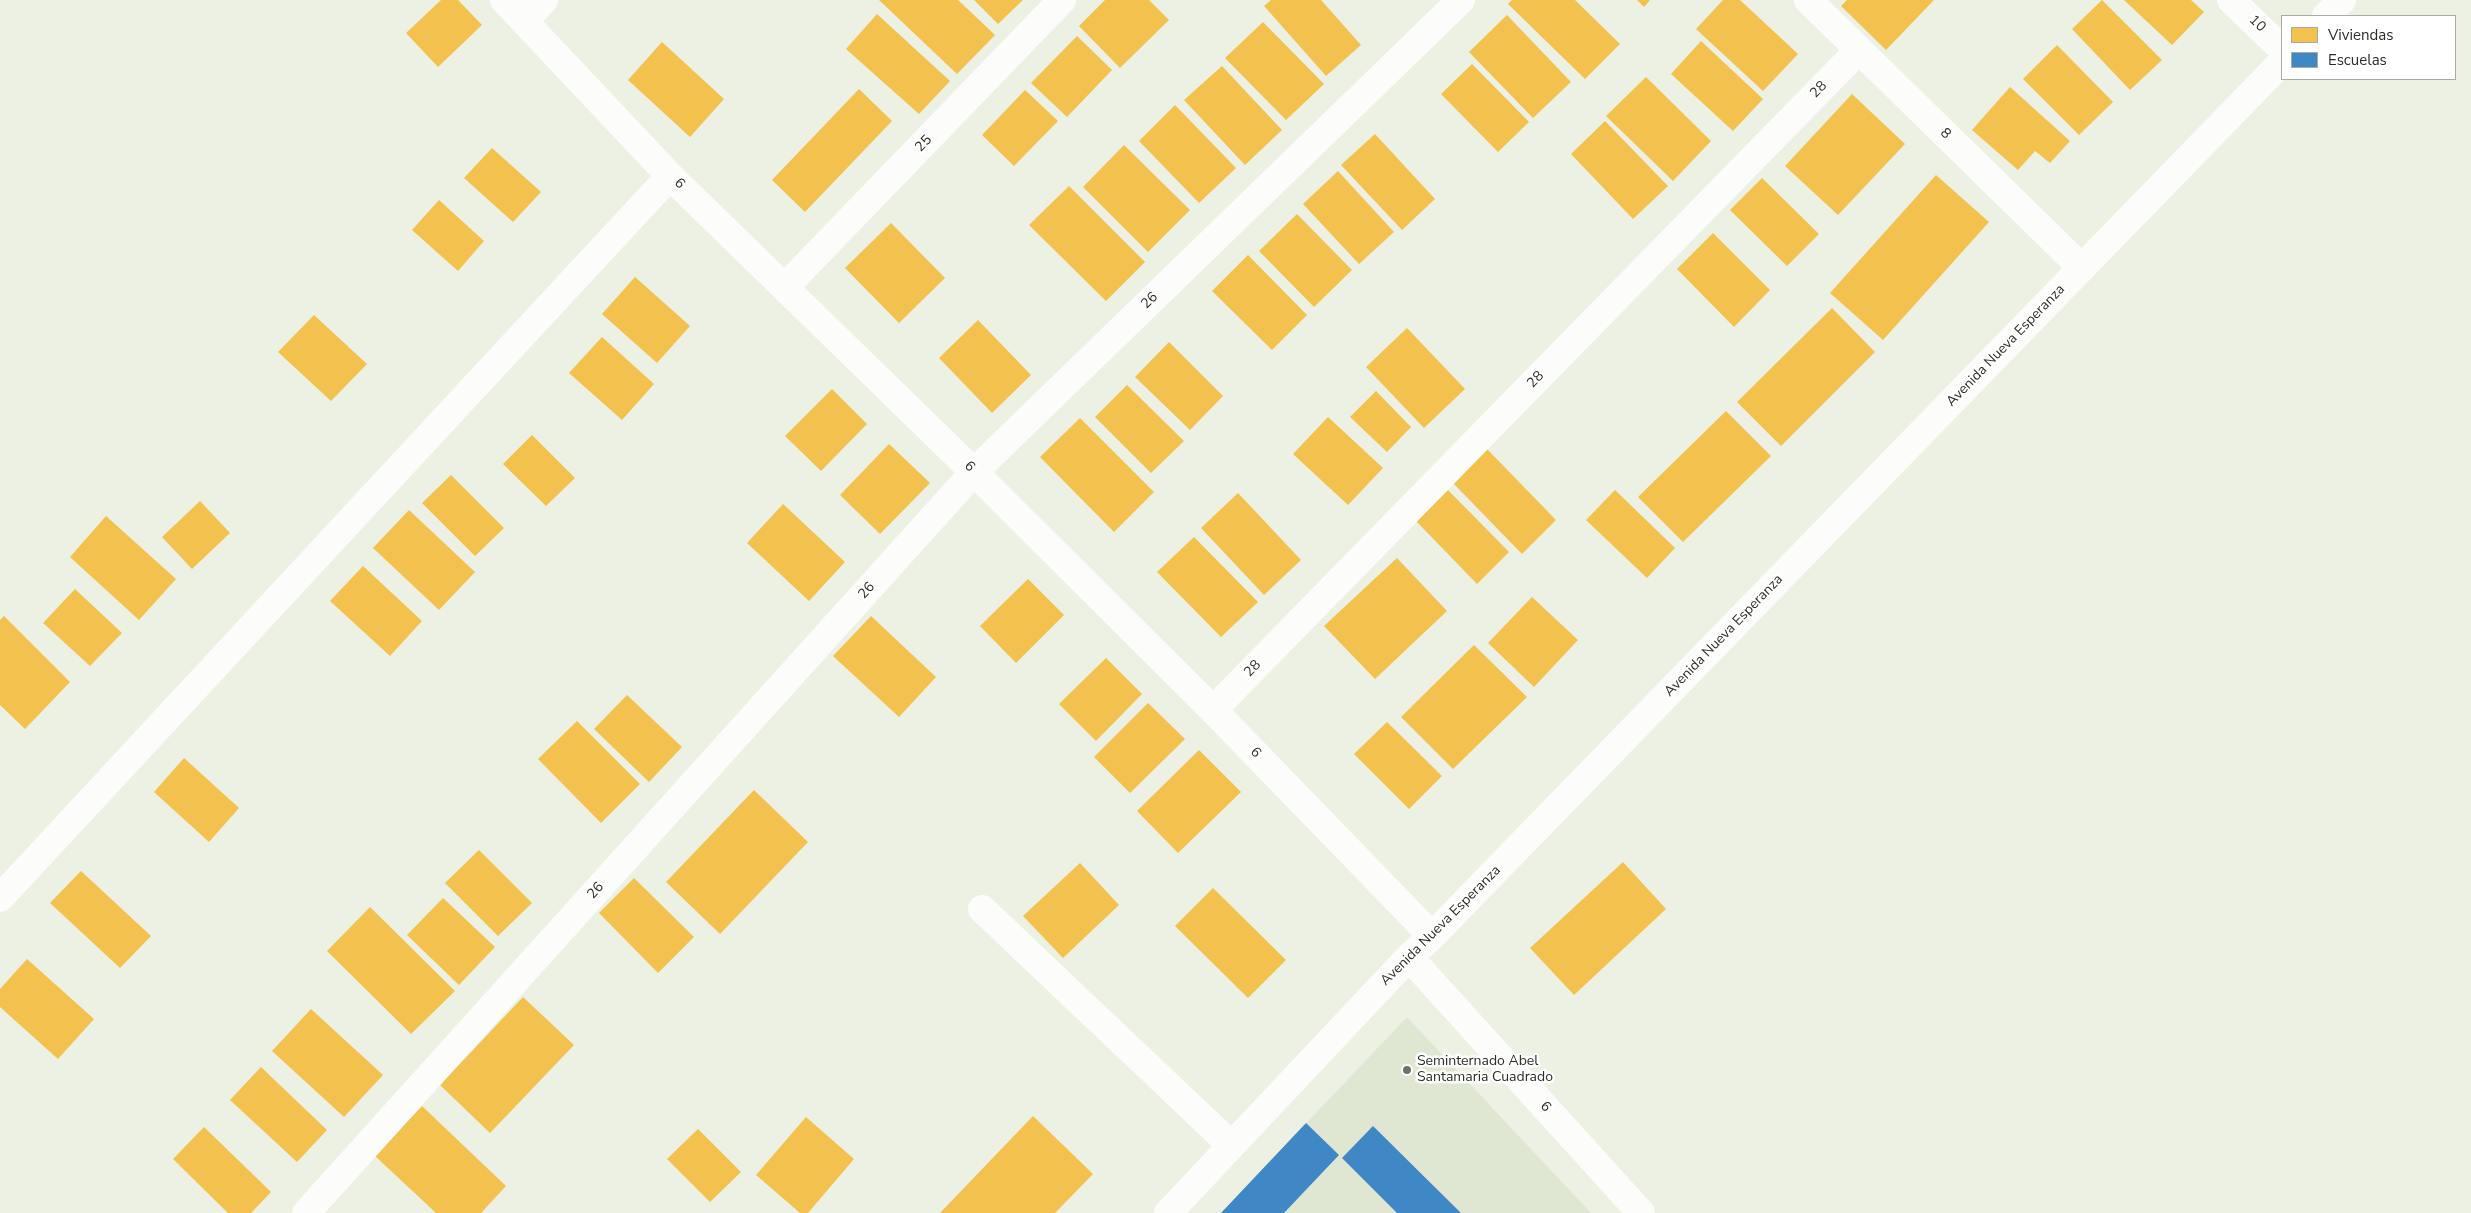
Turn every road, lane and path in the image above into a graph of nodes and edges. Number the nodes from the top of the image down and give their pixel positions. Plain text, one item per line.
1 (504, 0) edge
2 (544, 0) edge
3 (1062, 0) edge
4 (1461, 0) edge
5 (1808, 0) edge
6 (2231, 0) edge
7 (2342, 0) edge
8 (2327, 15) edge
9 (524, 20) junction
10 (2281, 48) edge
11 (1859, 50) junction
12 (2281, 63) edge
13 (670, 176) junction
14 (2082, 268) junction
15 (785, 287) junction
16 (974, 472) junction
17 (1213, 710) junction
18 (0, 898) edge
19 (982, 908) dead end
20 (1432, 936) junction
21 (1409, 958) junction
22 (1231, 1144) junction
23 (306, 1213) edge
24 (1168, 1213) edge
25 (1641, 1213) edge

1 - 9 street, 6
2 - 9 street
3 - 15 street, 25
4 - 16 street, 26
5 - 11 street, 8
6 - 10 street, 10
7 - 8 street
9 - 13 street, 6
11 - 14 street, 8
11 - 17 street, 28
12 - 14 street, Avenida Nueva Esperanza
13 - 15 street, 6
13 - 18 street
14 - 20 street, Avenida Nueva Esperanza
15 - 16 street, 6
16 - 17 street, 6
16 - 23 street, 26
17 - 20 street, 6
19 - 22 street
20 - 21 street, Avenida Nueva Esperanza
21 - 22 street, Avenida Nueva Esperanza
21 - 25 street, 6
22 - 24 street, Avenida Nueva Esperanza

